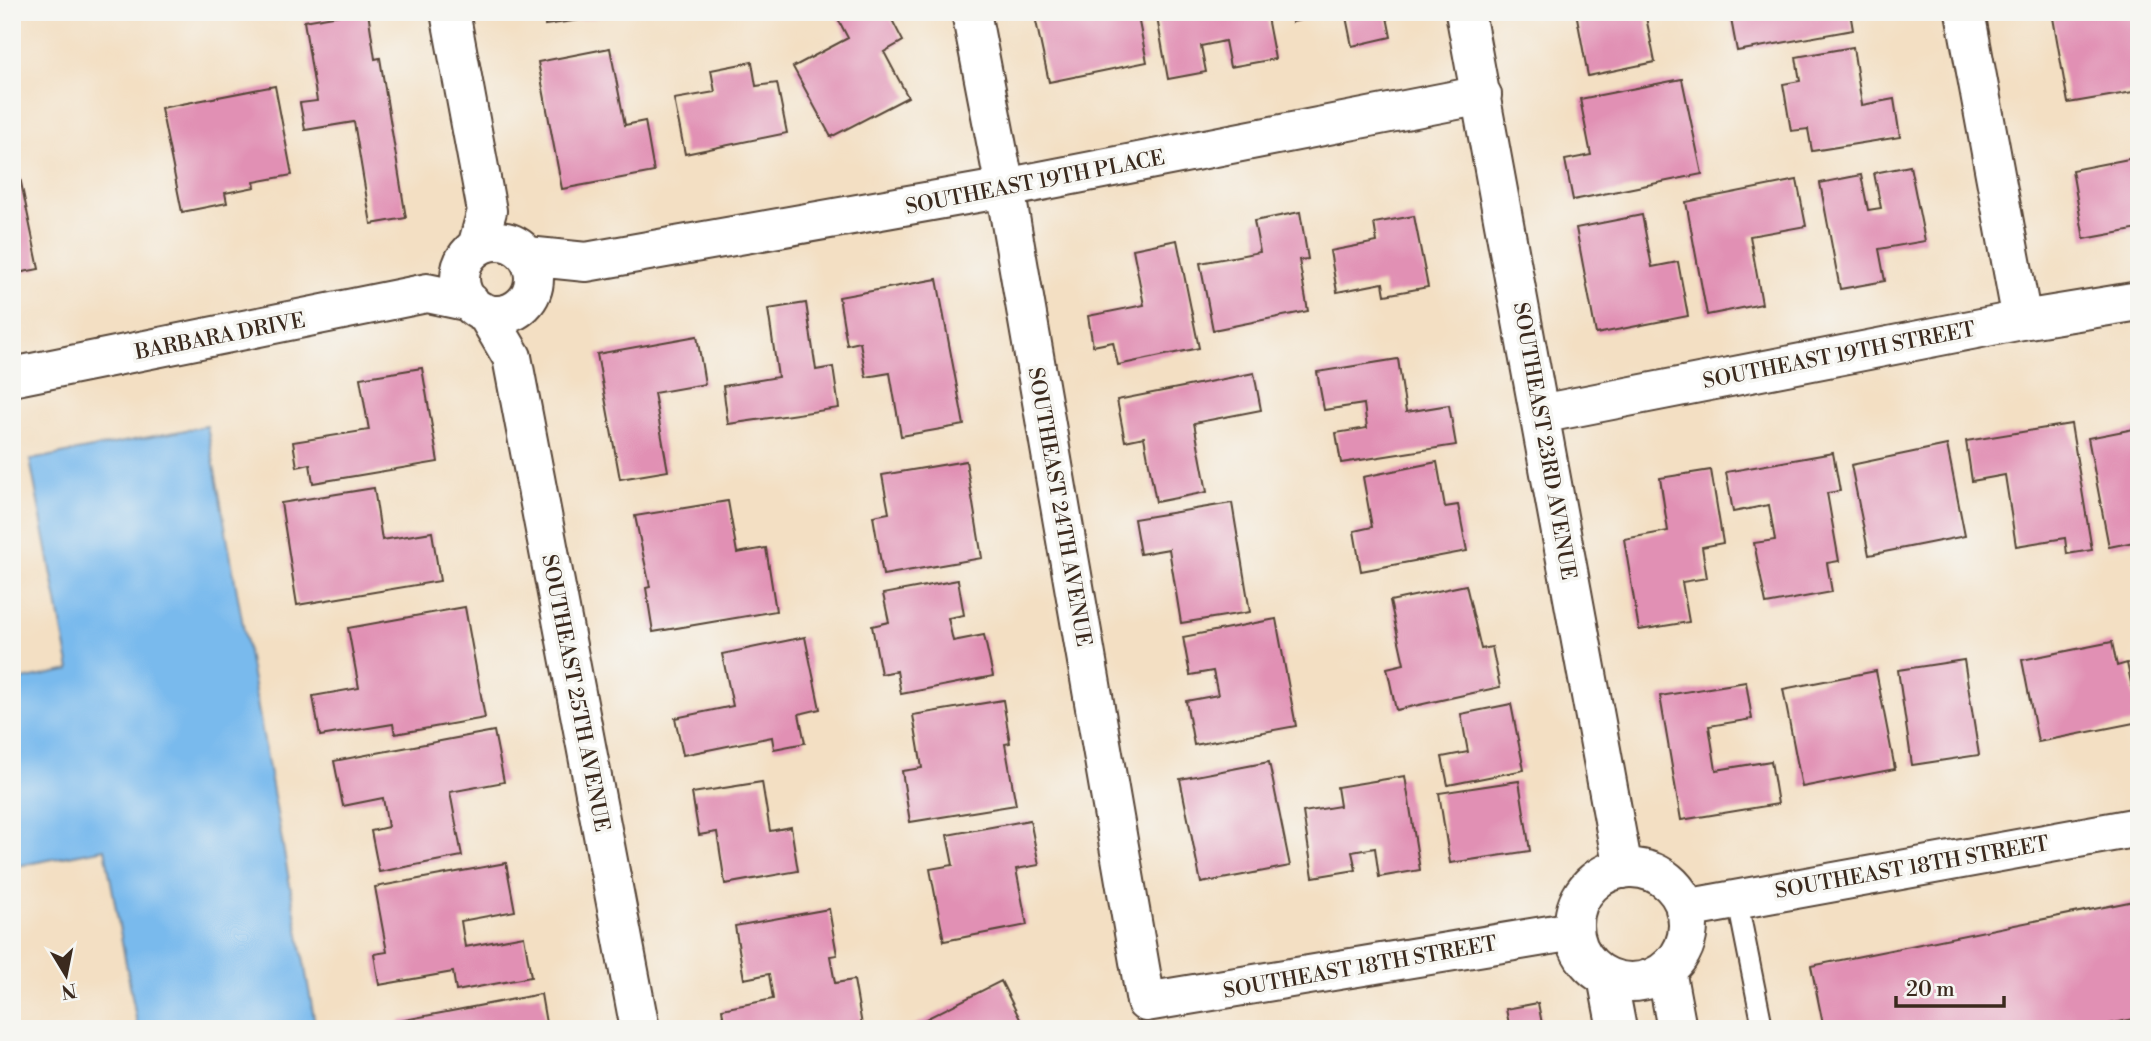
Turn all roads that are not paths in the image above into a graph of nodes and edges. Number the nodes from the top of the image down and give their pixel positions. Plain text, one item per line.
1 (450, 12) edge
2 (971, 12) edge
3 (1965, 12) edge
4 (1467, 19) edge
5 (1482, 95) junction
6 (1005, 188) junction
7 (586, 262) joint
8 (499, 278) junction
9 (2139, 301) edge
10 (2022, 320) junction
11 (12, 377) edge
12 (1540, 414) junction
13 (2139, 827) edge
14 (1623, 869) junction
15 (1737, 899) junction
16 (1685, 909) junction
17 (1574, 931) junction
18 (1666, 970) junction
19 (1607, 977) junction
20 (1146, 1003) joint
21 (640, 1029) edge
22 (1617, 1029) edge
23 (1677, 1029) edge
24 (1763, 1029) edge

1 - 8 street, SOUTHEAST 25TH AVENUE
2 - 6 street, SOUTHEAST 24TH AVENUE
3 - 10 street
4 - 5 street, SOUTHEAST 23RD AVENUE
5 - 6 street, SOUTHEAST 19TH PLACE
5 - 12 street, SOUTHEAST 23RD AVENUE
6 - 7 street, SOUTHEAST 19TH PLACE
6 - 20 street, SOUTHEAST 24TH AVENUE
7 - 8 street, BARBARA DRIVE
8 - 11 street, BARBARA DRIVE
8 - 21 street, SOUTHEAST 25TH AVENUE
9 - 10 street, SOUTHEAST 19TH STREET
10 - 12 street, SOUTHEAST 19TH STREET
12 - 14 street, SOUTHEAST 23RD AVENUE
13 - 15 street, SOUTHEAST 18TH STREET
14 - 16 street
14 - 17 street
15 - 16 street, SOUTHEAST 18TH STREET
15 - 24 lane
16 - 18 street
17 - 19 street
17 - 20 street, SOUTHEAST 18TH STREET
18 - 19 street
18 - 23 street
19 - 22 street

